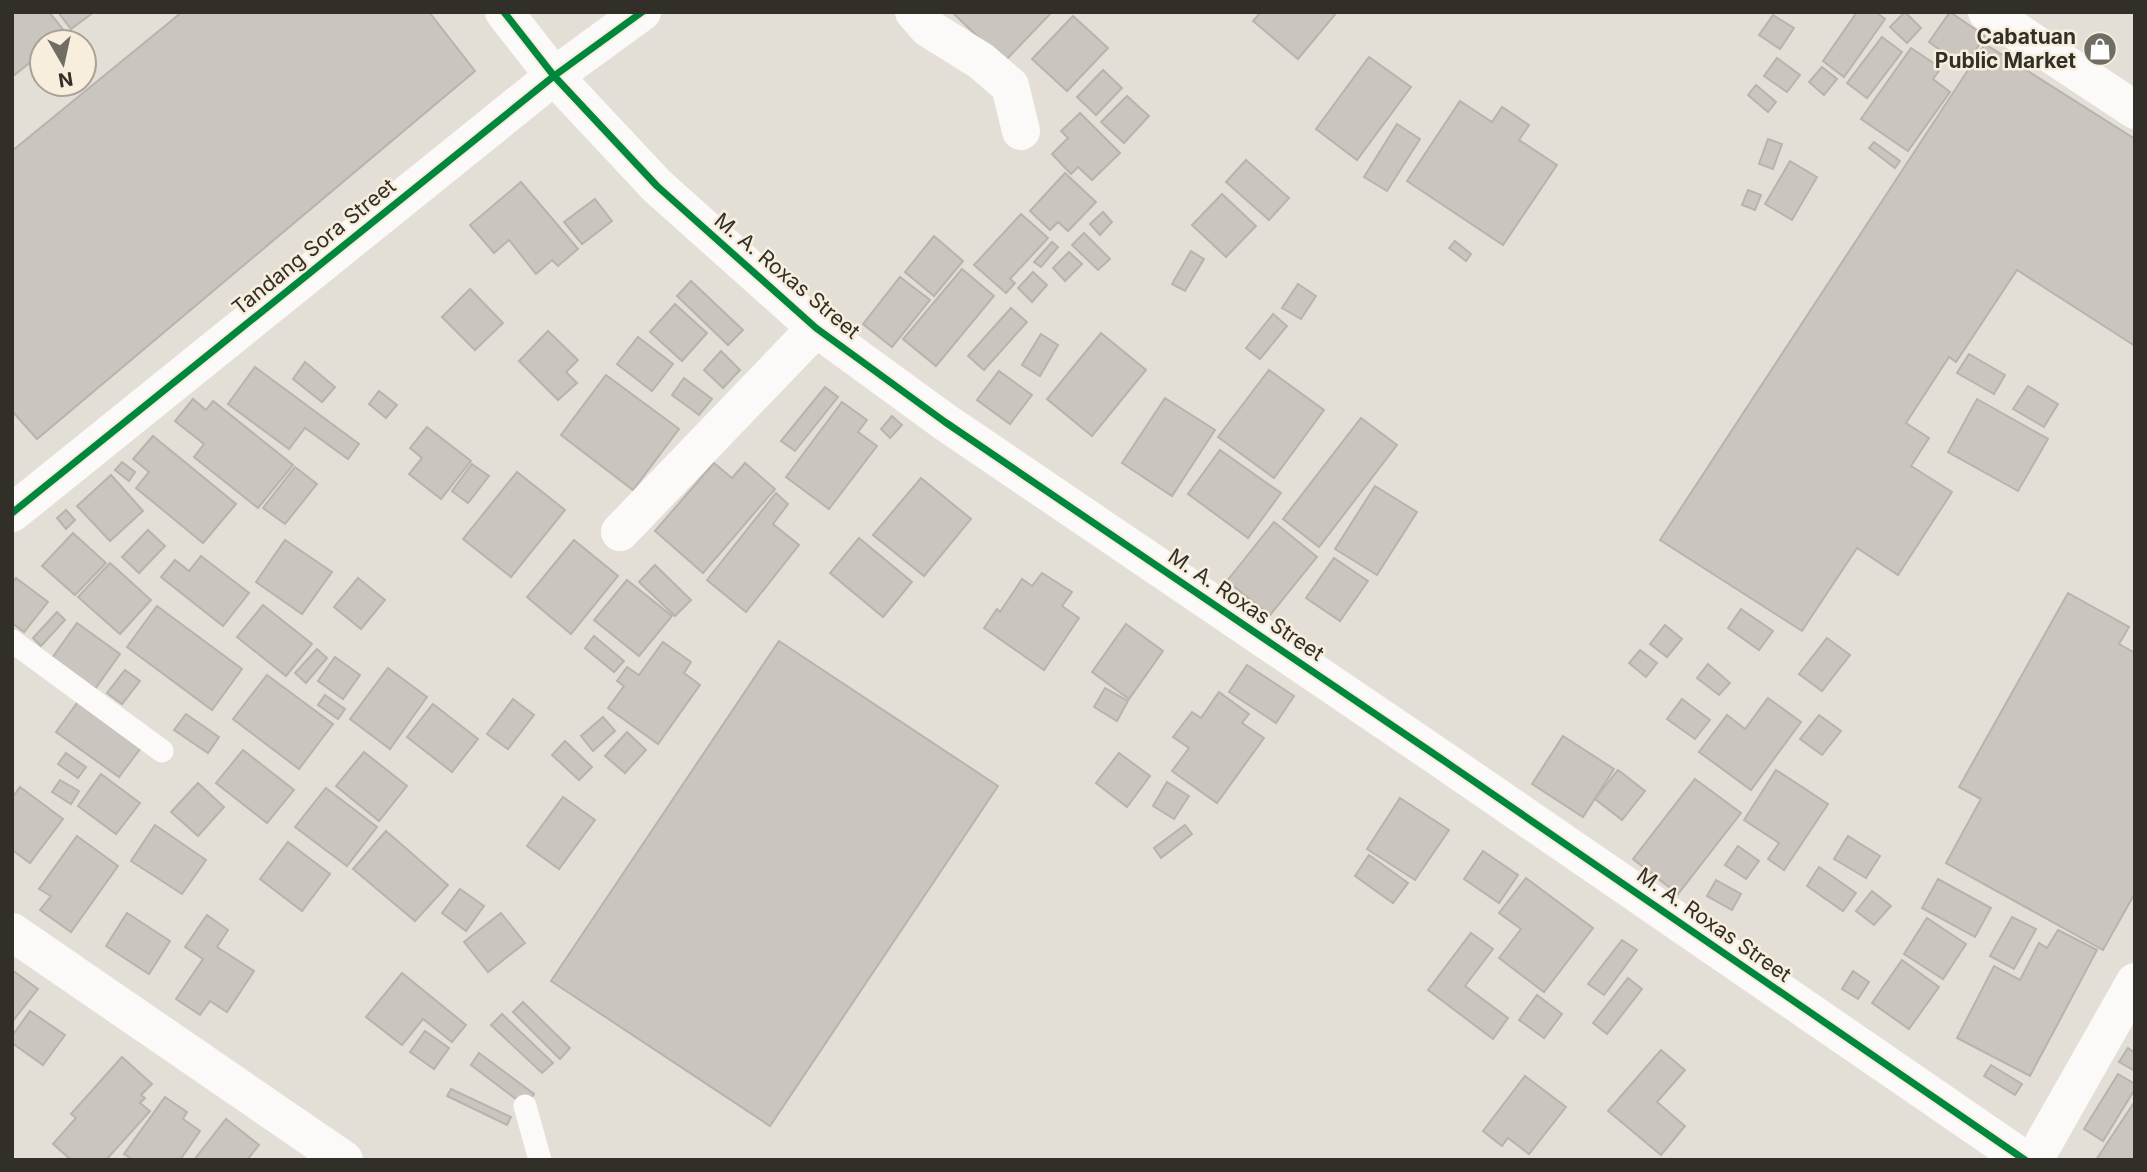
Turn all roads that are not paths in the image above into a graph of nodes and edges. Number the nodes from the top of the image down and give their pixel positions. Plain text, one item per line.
1 (504, 12) edge
2 (642, 12) edge
3 (914, 12) edge
4 (1987, 12) edge
5 (554, 76) junction
6 (2129, 94) edge
7 (1021, 131) dead end
8 (816, 328) junction
9 (12, 513) edge
10 (620, 532) dead end
11 (12, 641) edge
12 (162, 751) dead end
13 (12, 932) edge
14 (2135, 982) edge
15 (525, 1106) dead end
16 (344, 1160) edge
17 (540, 1160) edge
18 (2025, 1160) edge
19 (2034, 1160) edge

1 - 5 street, M. A. Roxas Street
2 - 5 street, Tandang Sora Street
3 - 7 street
4 - 6 street
5 - 8 street, M. A. Roxas Street
5 - 9 street, Tandang Sora Street
8 - 10 street
8 - 18 street, M. A. Roxas Street
11 - 12 lane
13 - 16 street
14 - 19 street
15 - 17 lane

